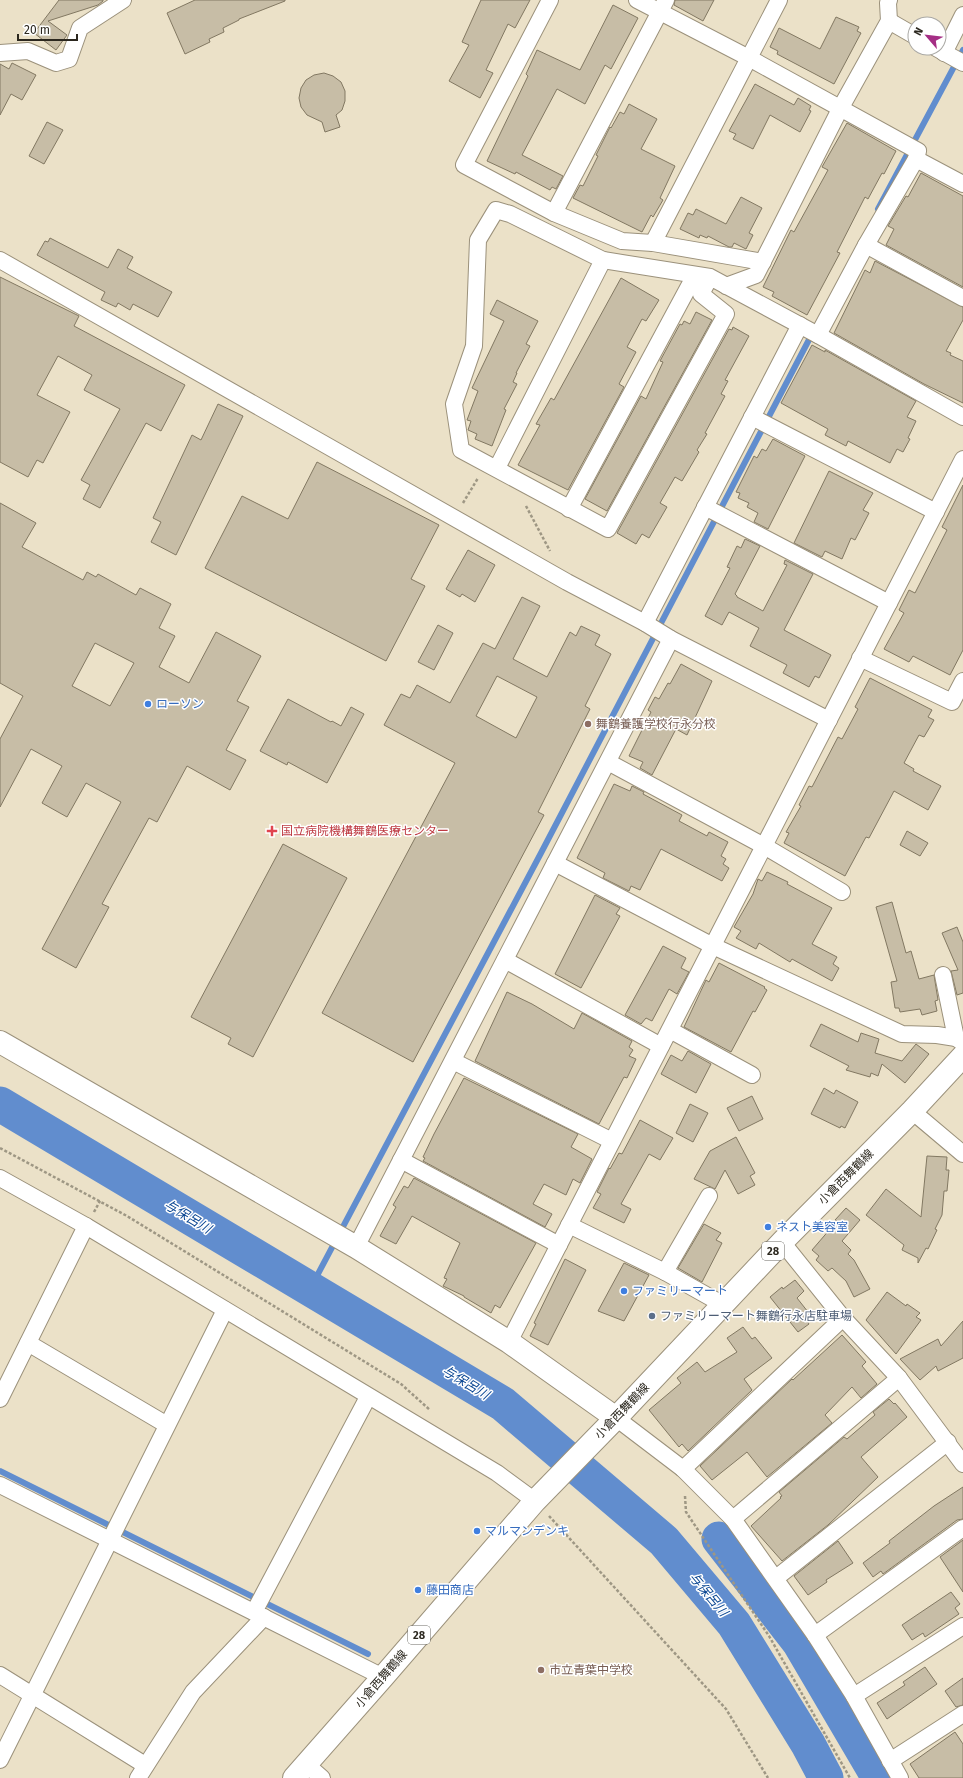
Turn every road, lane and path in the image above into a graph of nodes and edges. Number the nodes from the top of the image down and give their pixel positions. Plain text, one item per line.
1 (123, 0) edge
2 (550, 0) edge
3 (637, 0) edge
4 (779, 0) edge
5 (889, 0) edge
6 (663, 6) edge
7 (963, 15) edge
8 (889, 21) junction
9 (907, 31) edge
10 (947, 39) edge
11 (0, 53) edge
12 (947, 54) edge
13 (749, 58) junction
14 (963, 63) edge
15 (840, 109) junction
16 (916, 159) junction
17 (963, 184) edge
18 (554, 213) junction
19 (653, 243) junction
20 (866, 245) junction
21 (0, 260) edge
22 (603, 260) junction
23 (763, 262) junction
24 (703, 276) junction
25 (726, 286) junction
26 (963, 298) edge
27 (800, 325) junction
28 (818, 335) junction
29 (752, 417) junction
30 (963, 417) edge
31 (963, 459) edge
32 (497, 469) junction
33 (705, 507) junction
34 (569, 509) junction
35 (936, 512) junction
36 (454, 519) junction
37 (567, 582) junction
38 (889, 603) junction
39 (645, 623) junction
40 (671, 639) junction
41 (860, 658) junction
42 (963, 681) edge
43 (828, 720) junction
44 (608, 762) junction
45 (764, 846) junction
46 (555, 862) junction
47 (842, 892) dead end
48 (713, 946) junction
49 (505, 960) junction
50 (943, 975) dead end
51 (670, 1030) junction
52 (0, 1042) edge
53 (661, 1046) junction
54 (961, 1046) edge
55 (452, 1061) junction
56 (752, 1075) dead end
57 (912, 1112) junction
58 (612, 1141) junction
59 (0, 1148) edge
60 (963, 1154) edge
61 (401, 1160) junction
62 (0, 1178) edge
63 (709, 1196) dead end
64 (569, 1225) junction
65 (86, 1226) junction
66 (782, 1242) junction
67 (559, 1245) junction
68 (356, 1248) junction
69 (664, 1272) junction
70 (722, 1304) junction
71 (225, 1310) junction
72 (843, 1318) junction
73 (509, 1342) junction
74 (28, 1343) junction
75 (899, 1378) junction
76 (368, 1397) junction
77 (0, 1399) edge
78 (435, 1415) dead end
79 (616, 1418) junction
80 (168, 1425) junction
81 (948, 1442) junction
82 (963, 1464) edge
83 (683, 1470) junction
84 (0, 1485) edge
85 (540, 1497) junction
86 (733, 1519) junction
87 (963, 1528) edge
88 (110, 1540) junction
89 (776, 1578) junction
90 (259, 1615) junction
91 (963, 1626) edge
92 (815, 1635) junction
93 (0, 1675) edge
94 (383, 1677) junction
95 (32, 1695) junction
96 (854, 1696) junction
97 (963, 1714) edge
98 (0, 1760) edge
99 (890, 1761) junction
100 (142, 1771) edge
101 (307, 1773) edge
102 (768, 1778) edge
103 (850, 1778) edge
104 (900, 1778) edge

1 - 11 street
2 - 18 street
3 - 6 street
4 - 13 street
5 - 8 street
6 - 13 street
6 - 18 street
7 - 10 street
8 - 9 street
8 - 15 street
12 - 14 street
13 - 15 street
13 - 19 street
15 - 16 street
15 - 23 street
16 - 17 street
16 - 20 street
18 - 19 street
19 - 23 street
20 - 26 street
20 - 28 street
21 - 36 street
22 - 24 street
22 - 32 street
22 - 32 street
23 - 25 street
24 - 25 street
24 - 34 street
24 - 34 street
25 - 27 street
27 - 28 street
27 - 29 street
28 - 30 street
29 - 33 street
29 - 35 street
31 - 35 street
32 - 34 street
32 - 36 path
32 - 37 path
33 - 38 street
33 - 39 street
35 - 38 street
36 - 37 street
37 - 39 street
38 - 41 street
39 - 40 street
40 - 43 street
40 - 44 street
41 - 42 street
41 - 43 street
43 - 45 street
44 - 45 street
44 - 46 street
45 - 47 street
45 - 48 street
46 - 48 street
46 - 49 street
48 - 51 street
48 - 54 street
49 - 53 street
49 - 55 street
50 - 54 street
51 - 53 street
51 - 56 street
52 - 68 main road
53 - 58 street
54 - 57 main road, 小倉西舞鶴線 / 28
55 - 58 street
55 - 61 street
57 - 60 street
57 - 66 main road, 小倉西舞鶴線 / 28
58 - 64 street
59 - 78 path
61 - 67 street
61 - 68 street
62 - 65 street
63 - 69 street
64 - 67 street
64 - 69 street
65 - 71 street
65 - 74 street
66 - 70 main road, 小倉西舞鶴線 / 28
66 - 72 street
67 - 73 street
68 - 73 main road
69 - 70 street
70 - 79 main road, 小倉西舞鶴線 / 28
71 - 76 street
71 - 80 street
72 - 75 street
72 - 83 street
73 - 79 main road
74 - 77 street
74 - 80 street
75 - 81 street
75 - 86 street
76 - 85 street
76 - 90 street
79 - 83 street
79 - 85 main road, 小倉西舞鶴線 / 28
80 - 88 street
81 - 82 street
81 - 89 street
83 - 86 street
83 - 103 path
84 - 88 street
85 - 94 main road, 小倉西舞鶴線 / 28
85 - 102 path
86 - 89 street
87 - 92 street
88 - 90 street
88 - 95 street
89 - 92 street
90 - 94 street
90 - 100 street
91 - 96 street
92 - 96 street
93 - 95 street
94 - 101 main road, 小倉西舞鶴線 / 28
95 - 98 street
95 - 100 street
96 - 99 street
97 - 99 street
99 - 104 street

